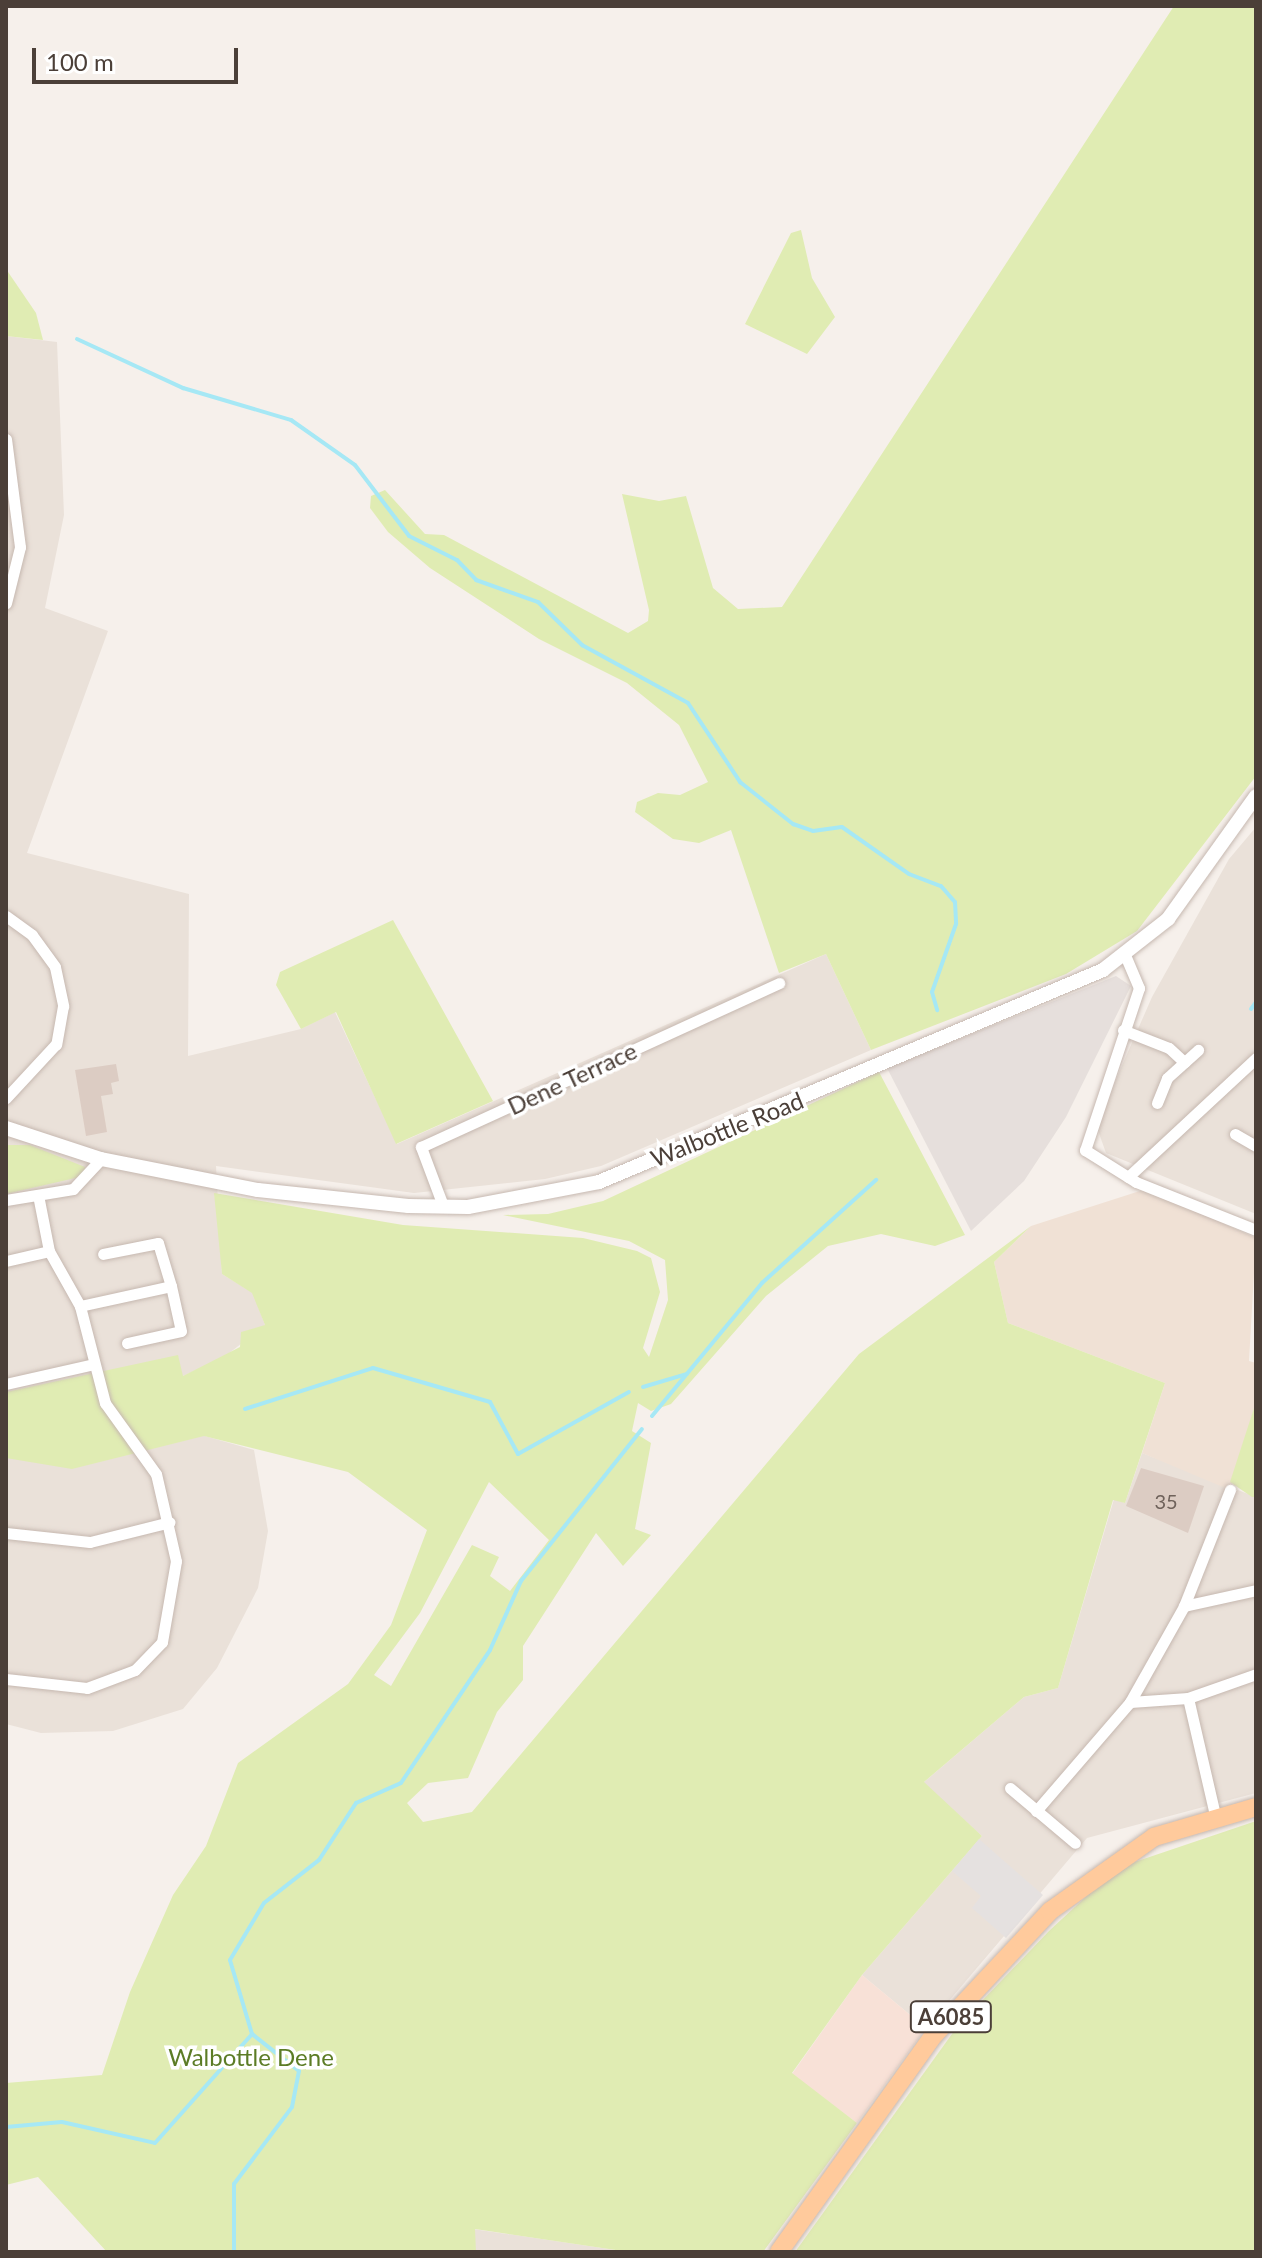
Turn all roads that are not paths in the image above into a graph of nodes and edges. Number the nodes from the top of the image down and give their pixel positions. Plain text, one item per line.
1 (6, 439) edge
2 (6, 603) edge
3 (1256, 796) edge
4 (6, 916) edge
5 (1125, 955) junction
6 (779, 983) dead end
7 (1123, 1030) junction
8 (1198, 1050) dead end
9 (1256, 1058) edge
10 (1184, 1062) junction
11 (6, 1098) edge
12 (1157, 1103) dead end
13 (6, 1128) edge
14 (1235, 1134) dead end
15 (1256, 1146) edge
16 (101, 1159) junction
17 (1128, 1177) junction
18 (38, 1195) junction
19 (6, 1200) edge
20 (442, 1203) junction
21 (1256, 1230) edge
22 (107, 1249) dead end
23 (49, 1251) junction
24 (6, 1261) edge
25 (171, 1286) junction
26 (80, 1306) junction
27 (127, 1343) dead end
28 (94, 1364) junction
29 (6, 1384) edge
30 (1230, 1490) dead end
31 (170, 1522) junction
32 (6, 1533) edge
33 (1256, 1590) edge
34 (1184, 1606) junction
35 (1256, 1674) edge
36 (6, 1679) edge
37 (1188, 1698) junction
38 (1130, 1702) junction
39 (1010, 1788) dead end
40 (1256, 1807) edge
41 (1036, 1811) junction
42 (1216, 1819) junction
43 (1075, 1843) dead end
44 (779, 2252) edge

1 - 2 street
3 - 5 street, Walbottle Road
4 - 11 street
5 - 7 street
5 - 20 street, Walbottle Road
6 - 20 street, Dene Terrace
7 - 10 street
7 - 17 street
8 - 10 street
9 - 17 street
10 - 12 street
13 - 16 street, Walbottle Road
14 - 15 street
16 - 18 street
16 - 20 street, Walbottle Road
17 - 21 street
18 - 19 street
18 - 23 street
22 - 25 street
23 - 24 street
23 - 26 street
25 - 26 street
25 - 27 street
26 - 28 street
28 - 29 street
28 - 31 street
30 - 34 street
31 - 32 street
31 - 36 street
33 - 34 street
34 - 38 street
35 - 37 street
37 - 38 street
37 - 42 street
38 - 41 street
39 - 41 street
40 - 42 main road, A6085
41 - 43 street
42 - 44 main road, A6085

